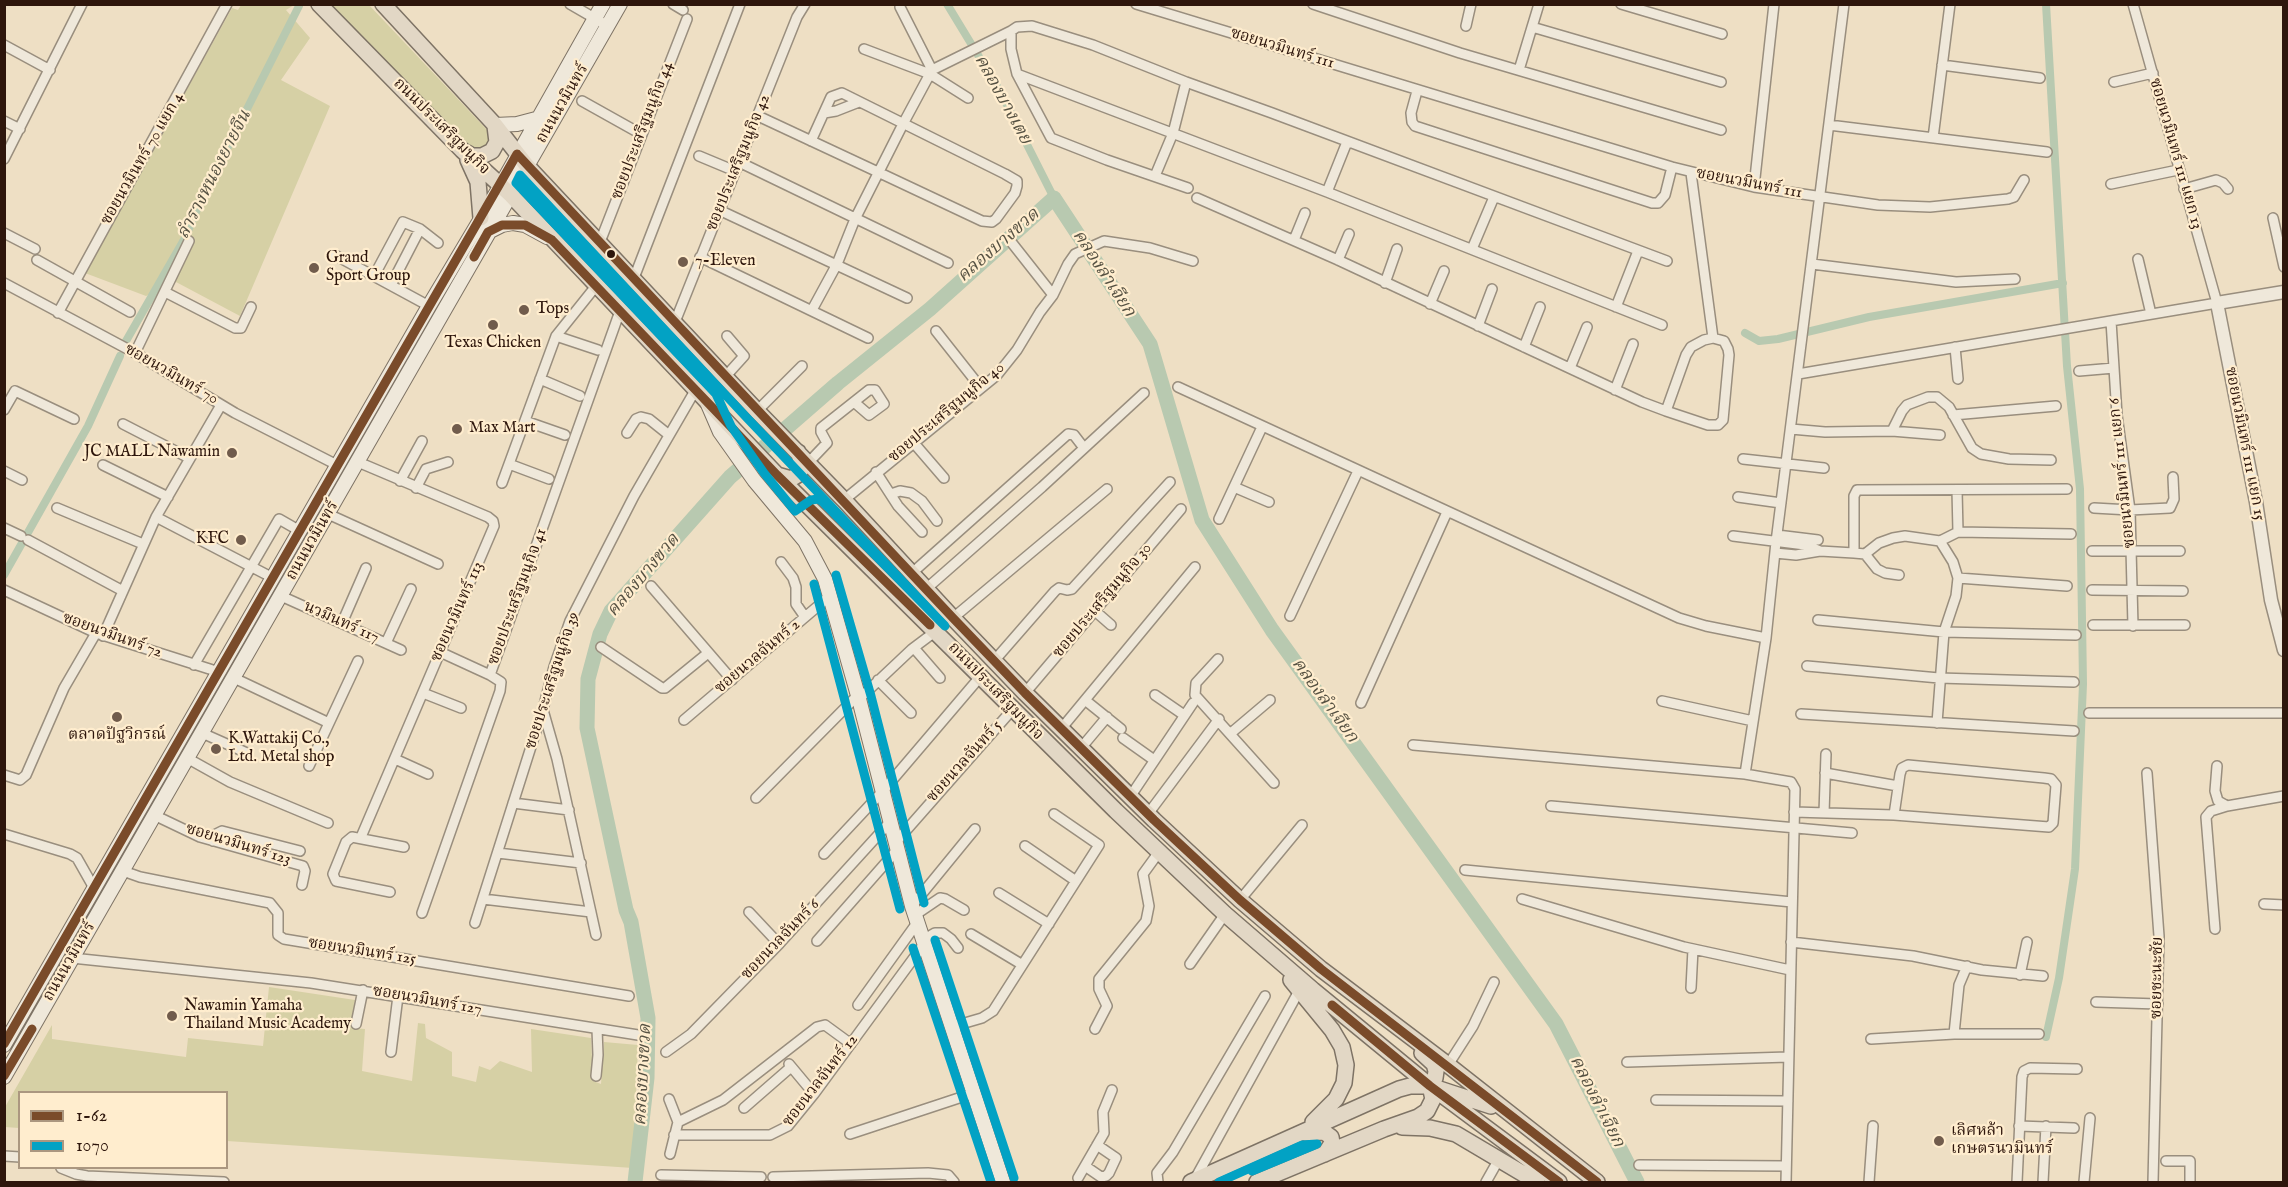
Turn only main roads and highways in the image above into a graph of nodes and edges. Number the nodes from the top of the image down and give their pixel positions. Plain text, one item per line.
1 (320, 4) edge
2 (383, 4) edge
3 (603, 4) edge
4 (620, 4) edge
5 (536, 119) junction
6 (495, 125) junction
7 (462, 150) junction
8 (522, 160) junction
9 (506, 190) junction
10 (481, 218) junction
11 (488, 232) junction
12 (552, 240) junction
13 (735, 441) junction
14 (798, 453) junction
15 (777, 475) junction
16 (815, 511) junction
17 (801, 536) junction
18 (1025, 693) junction
19 (1012, 710) junction
20 (1262, 946) junction
21 (1372, 1008) junction
22 (1395, 1031) junction
23 (7, 1037) edge
24 (1382, 1047) junction
25 (4, 1077) edge
26 (1430, 1086) junction
27 (1479, 1090) junction
28 (1515, 1118) junction
29 (1384, 1129) junction
30 (1299, 1133) junction
31 (1325, 1154) junction
32 (1003, 1182) edge
33 (1192, 1182) edge
34 (1257, 1182) edge
35 (1537, 1182) edge
36 (1559, 1182) edge
37 (1598, 1182) edge

1 - 7 main road, ถนนประเสริฐมนูกิจ
2 - 6 main road, ถนนประเสริฐมนูกิจ
3 - 5 main road, ถนนนวมินทร์
4 - 8 main road, ถนนนวมินทร์
5 - 6 main road
5 - 8 main road, ถนนนวมินทร์
6 - 7 main road
6 - 8 main road, ถนนประเสริฐมนูกิจ
7 - 9 main road, ถนนประเสริฐมนูกิจ
7 - 10 main road
8 - 9 main road, ถนนนวมินทร์
8 - 14 main road, ถนนประเสริฐมนูกิจ
9 - 10 main road, ถนนนวมินทร์
9 - 11 main road, ถนนนวมินทร์
9 - 12 main road, ถนนประเสริฐมนูกิจ
10 - 23 main road, ถนนนวมินทร์
11 - 12 main road
11 - 25 main road, ถนนนวมินทร์
12 - 13 main road, ถนนประเสริฐมนูกิจ
13 - 15 main road, ถนนประเสริฐมนูกิจ
13 - 17 main road
14 - 15 main road
14 - 18 main road, ถนนประเสริฐมนูกิจ
15 - 16 main road, ถนนประเสริฐมนูกิจ
16 - 17 main road
16 - 19 main road, ถนนประเสริฐมนูกิจ
17 - 32 main road
18 - 19 main road
18 - 21 main road, ถนนประเสริฐมนูกิจ
19 - 20 main road, ถนนประเสริฐมนูกิจ
20 - 24 main road, ถนนประเสริฐมนูกิจ
20 - 30 main road
21 - 22 main road
21 - 27 main road, ถนนประเสริฐมนูกิจ
22 - 24 main road
22 - 26 main road
24 - 26 main road, ถนนประเสริฐมนูกิจ
26 - 27 main road
26 - 28 main road
26 - 29 main road
26 - 30 main road
26 - 36 main road, ถนนประเสริฐมนูกิจ
27 - 28 main road, ถนนประเสริฐมนูกิจ
28 - 37 main road, ถนนประเสริฐมนูกิจ
29 - 31 main road
29 - 35 main road
30 - 31 main road
30 - 33 main road
31 - 34 main road

